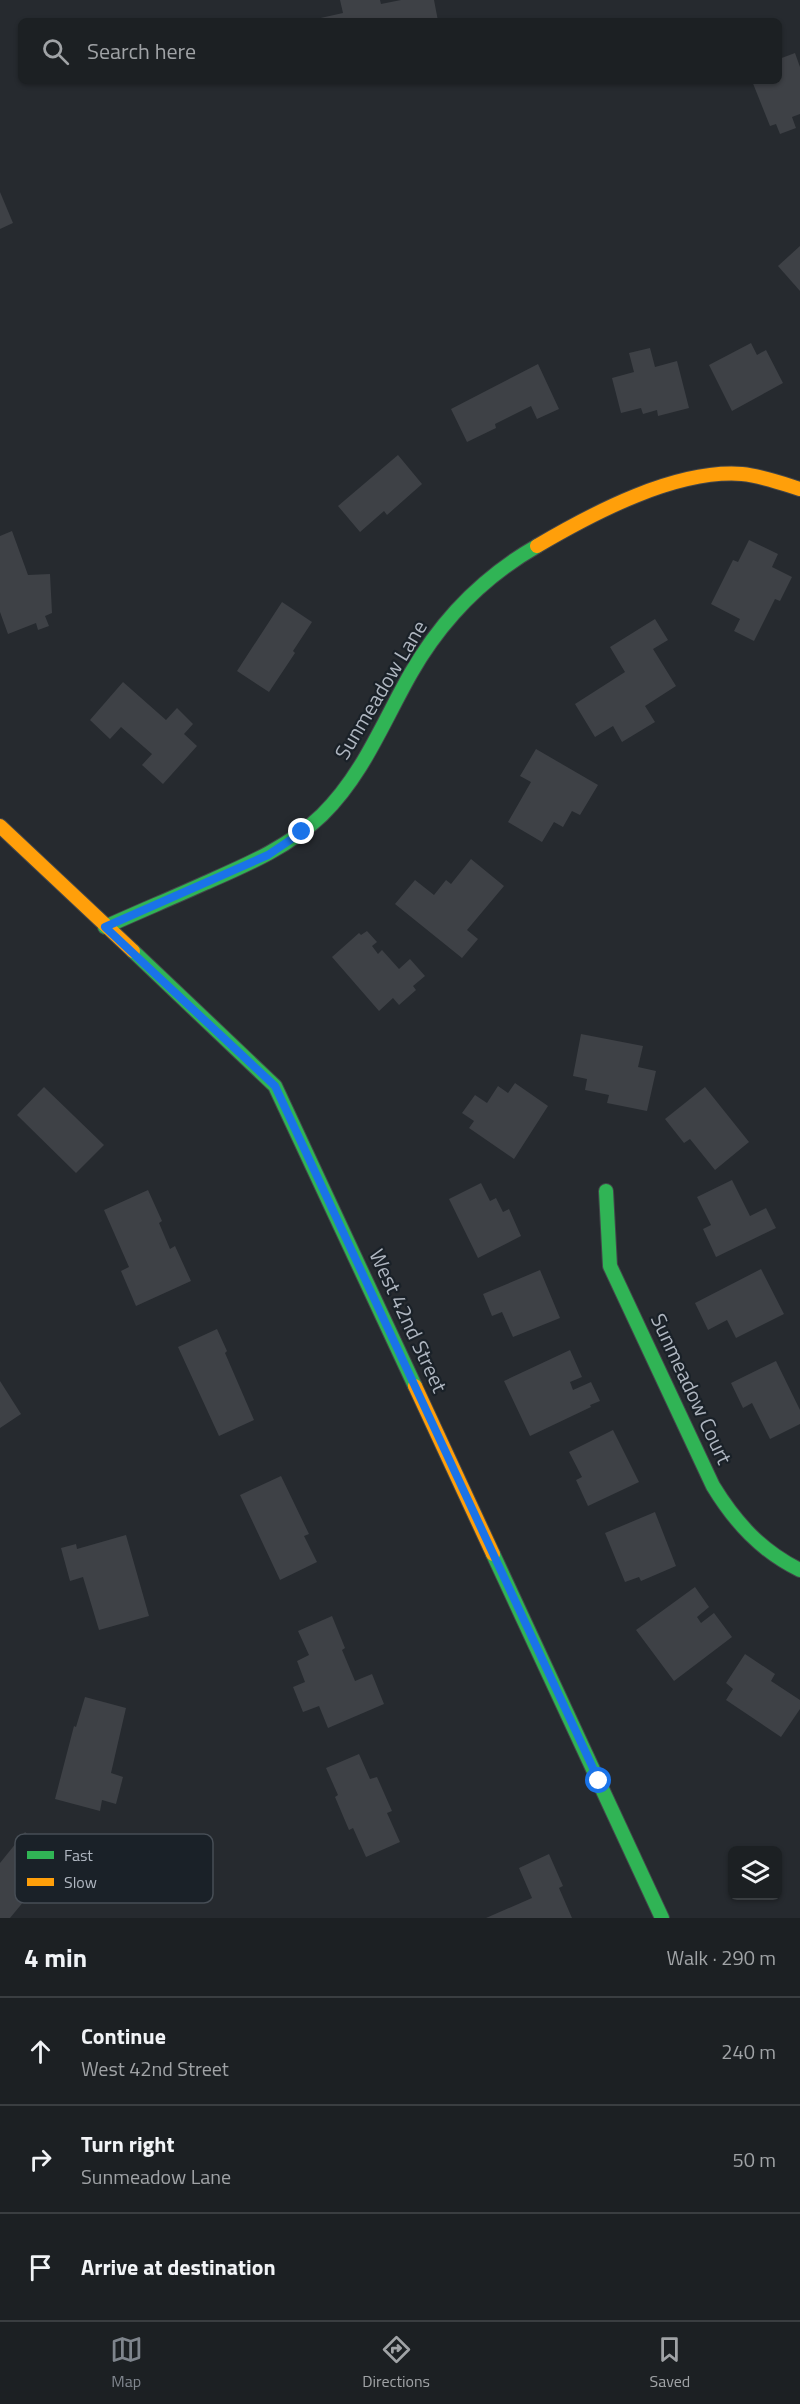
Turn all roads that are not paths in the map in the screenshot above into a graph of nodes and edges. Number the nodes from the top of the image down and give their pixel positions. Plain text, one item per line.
1 (800, 489) edge
2 (0, 826) edge
3 (105, 927) junction
4 (606, 1191) dead end
5 (800, 1570) edge
6 (662, 1918) edge

1 - 3 street, Sunmeadow Lane
2 - 3 street, West 42nd Street
3 - 6 street, West 42nd Street
4 - 5 street, Sunmeadow Court

